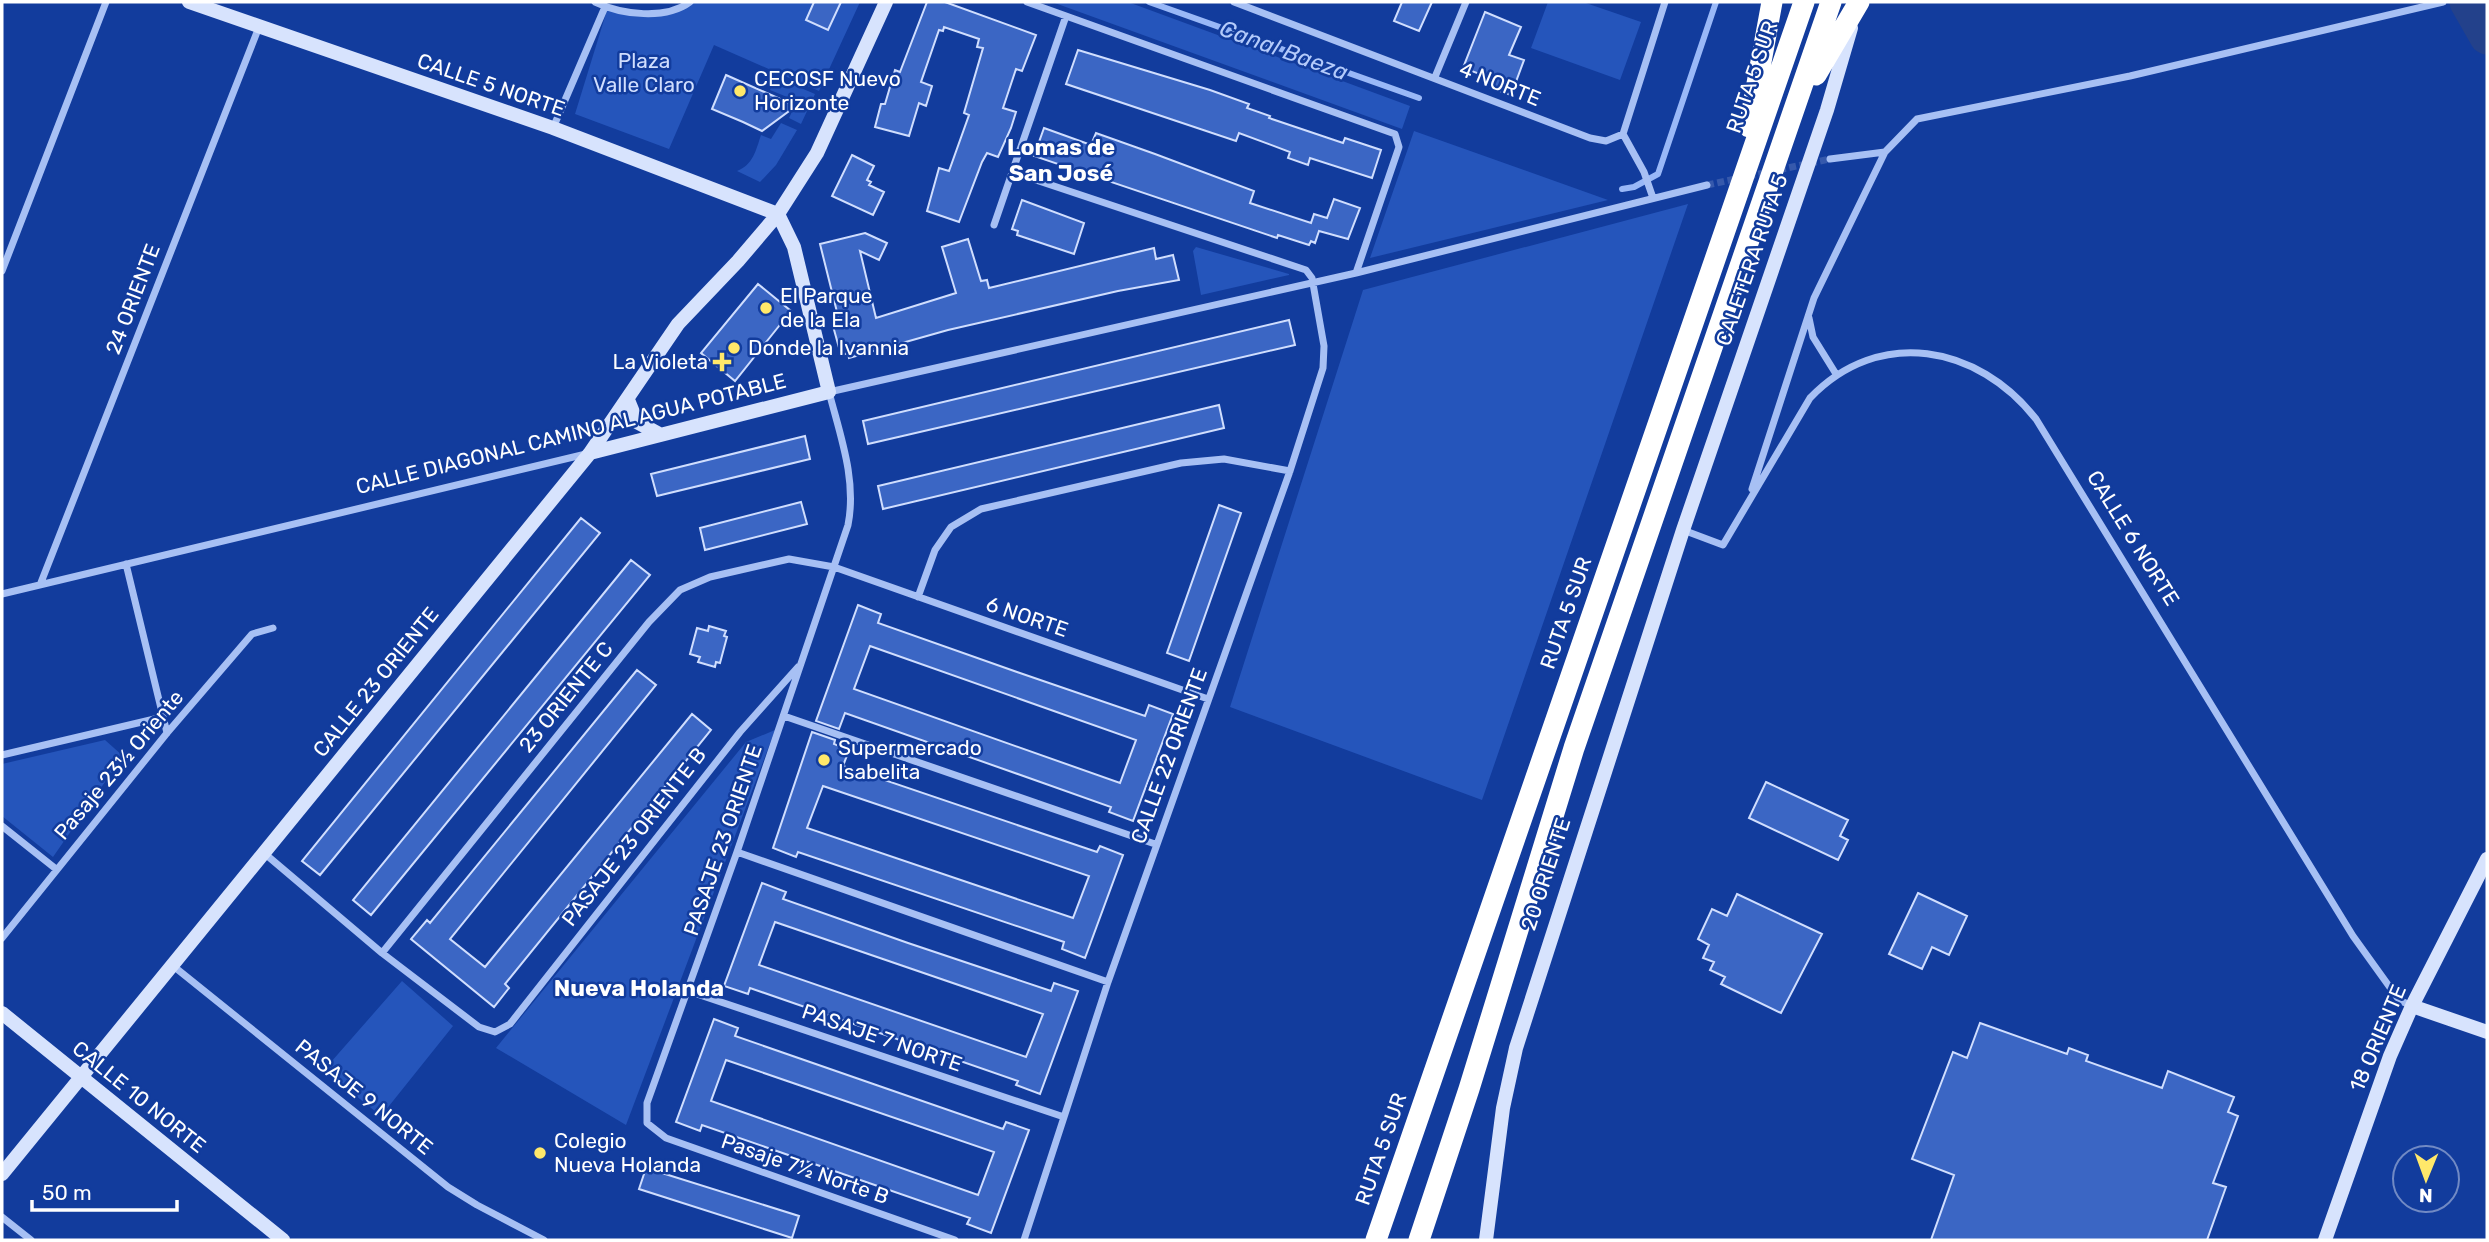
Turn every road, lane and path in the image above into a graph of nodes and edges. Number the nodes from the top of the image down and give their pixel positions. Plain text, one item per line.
1 (106, 2) edge
2 (189, 2) edge
3 (595, 2) edge
4 (690, 2) edge
5 (886, 2) edge
6 (1027, 2) edge
7 (1234, 2) edge
8 (1466, 2) edge
9 (1665, 2) edge
10 (1772, 2) edge
11 (1804, 2) edge
12 (1831, 2) edge
13 (1859, 2) edge
14 (2443, 2) edge
15 (605, 6) junction
16 (1066, 16) junction
17 (259, 27) junction
18 (1436, 77) junction
19 (553, 128) junction
20 (1623, 134) junction
21 (1785, 136) junction
22 (1885, 152) junction
23 (1830, 159) tunnel mouth
24 (1012, 172) junction
25 (1707, 185) tunnel mouth
26 (1653, 198) junction
27 (778, 214) junction
28 (1730, 216) junction
29 (993, 225) dead end
30 (2, 271) edge
31 (1356, 273) junction
32 (1313, 282) junction
33 (1809, 314) junction
34 (1836, 374) junction
35 (829, 392) junction
36 (628, 400) junction
37 (659, 434) junction
38 (590, 453) junction
39 (1290, 471) junction
40 (1748, 502) junction
41 (1684, 530) junction
42 (126, 564) junction
43 (834, 567) junction
44 (40, 585) junction
45 (2, 594) edge
46 (918, 597) junction
47 (273, 628) dead end
48 (801, 664) junction
49 (1208, 699) junction
50 (784, 716) junction
51 (163, 717) junction
52 (167, 733) junction
53 (2, 754) edge
54 (2, 826) edge
55 (1155, 844) junction
56 (737, 852) junction
57 (264, 853) junction
58 (2487, 859) edge
59 (55, 869) junction
60 (2, 938) edge
61 (382, 953) junction
62 (172, 965) junction
63 (1108, 982) junction
64 (688, 991) junction
65 (2412, 1006) junction
66 (2, 1013) edge
67 (2487, 1032) edge
68 (81, 1076) junction
69 (1064, 1118) junction
70 (647, 1123) joint
71 (2, 1174) edge
72 (2, 1217) edge
73 (31, 1240) edge
74 (283, 1240) edge
75 (544, 1240) edge
76 (955, 1240) edge
77 (1024, 1240) edge
78 (1376, 1240) edge
79 (1419, 1240) edge
80 (1486, 1240) edge
81 (2325, 1240) edge

1 - 30 street
2 - 17 street, CALLE 5 NORTE
3 - 15 street
4 - 15 street
5 - 27 street, CALLE 23 ORIENTE
6 - 16 street
7 - 18 street, 4 NORTE
8 - 18 street
9 - 20 street
10 - 28 highway
11 - 28 highway, RUTA 5 SUR
12 - 21 highway
13 - 21 highway
13 - 41 street, CALETERA RUTA 5
14 - 22 street
15 - 19 street
16 - 24 street
16 - 31 street
17 - 19 street, CALLE 5 NORTE
17 - 44 street, 24 ORIENTE
18 - 20 street, 4 NORTE
19 - 27 street, CALLE 5 NORTE
20 - 26 street
21 - 79 highway
22 - 23 street
22 - 33 street
24 - 29 street
24 - 32 street
25 - 26 street, CALLE DIAGONAL CAMINO AL AGUA POTABLE
26 - 31 street, CALLE DIAGONAL CAMINO AL AGUA POTABLE
27 - 35 street
27 - 36 street, CALLE 23 ORIENTE
28 - 78 highway, RUTA 5 SUR
31 - 32 street, CALLE DIAGONAL CAMINO AL AGUA POTABLE
32 - 35 street, CALLE DIAGONAL CAMINO AL AGUA POTABLE
32 - 39 street, CALLE 22 ORIENTE
33 - 34 street
33 - 40 street
34 - 40 street, CALLE 6 NORTE
34 - 65 street, CALLE 6 NORTE
35 - 37 street, CALLE DIAGONAL CAMINO AL AGUA POTABLE
35 - 43 street
36 - 37 street
36 - 38 street, CALLE 23 ORIENTE
37 - 38 street, CALLE DIAGONAL CAMINO AL AGUA POTABLE
38 - 42 street, CALLE DIAGONAL CAMINO AL AGUA POTABLE
38 - 57 street, CALLE 23 ORIENTE
39 - 46 street
39 - 49 street, CALLE 22 ORIENTE
40 - 41 street, CALLE 6 NORTE
41 - 80 street, 20 ORIENTE
42 - 44 street, CALLE DIAGONAL CAMINO AL AGUA POTABLE
42 - 51 street
43 - 46 street, 6 NORTE
43 - 48 street, PASAJE 23 ORIENTE
43 - 61 street, 23 ORIENTE C
44 - 45 street, CALLE DIAGONAL CAMINO AL AGUA POTABLE
46 - 49 street, 6 NORTE
47 - 52 street, Pasaje 23½ Oriente
48 - 50 street, PASAJE 23 ORIENTE
48 - 61 street, PASAJE 23 ORIENTE B
49 - 55 street, CALLE 22 ORIENTE
50 - 55 street
50 - 56 street, PASAJE 23 ORIENTE
51 - 52 street
51 - 53 street
52 - 59 street, Pasaje 23½ Oriente
54 - 59 street
55 - 63 street, CALLE 22 ORIENTE
56 - 63 street
56 - 64 street, PASAJE 23 ORIENTE
57 - 61 street
57 - 62 street, CALLE 23 ORIENTE
58 - 65 street, 18 ORIENTE
59 - 60 street, Pasaje 23½ Oriente
62 - 68 street, CALLE 23 ORIENTE
62 - 75 street, PASAJE 9 NORTE
63 - 69 street, CALLE 22 ORIENTE
64 - 69 street, PASAJE 7 NORTE
64 - 70 street, PASAJE 23 ORIENTE
65 - 67 street, CALLE 6 NORTE
65 - 81 street, 18 ORIENTE
66 - 68 street, CALLE 10 NORTE
68 - 71 street, CALLE 23 ORIENTE
68 - 74 street, CALLE 10 NORTE
69 - 77 street, CALLE 22 ORIENTE
70 - 76 street, Pasaje 7½ Norte B
72 - 73 street

